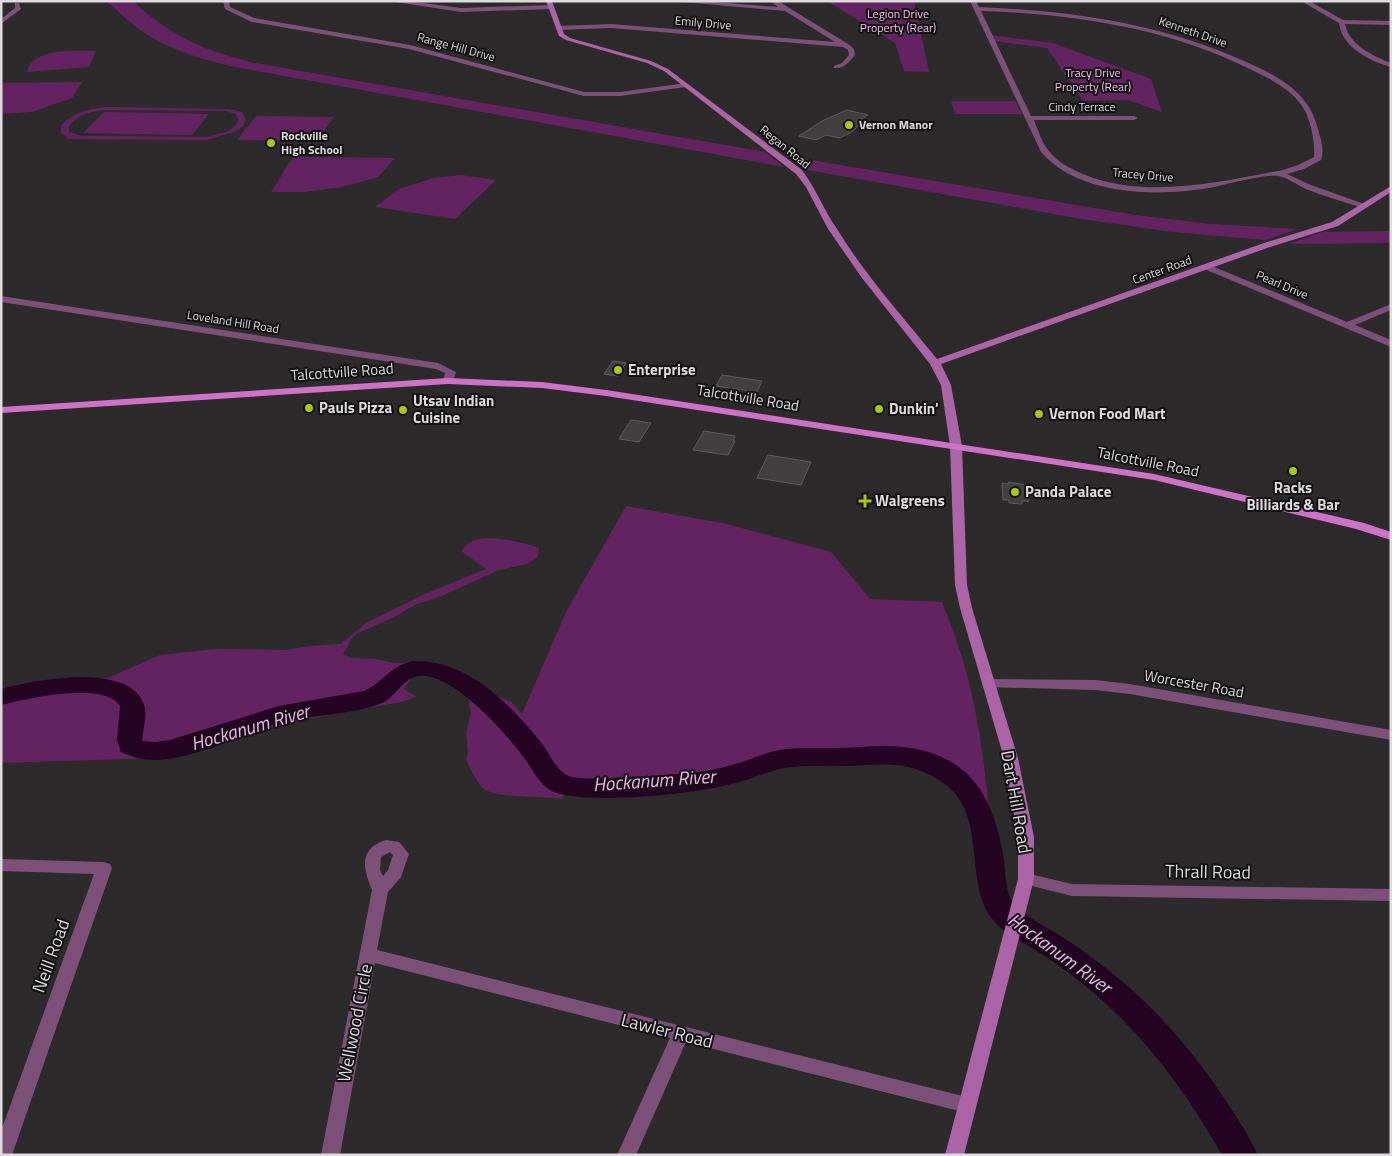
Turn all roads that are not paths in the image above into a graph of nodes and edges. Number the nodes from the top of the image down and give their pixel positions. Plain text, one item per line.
1 (226, 1) edge
2 (392, 1) edge
3 (675, 1) edge
4 (773, 1) edge
5 (973, 1) edge
6 (1304, 1) edge
7 (18, 4) dead end
8 (550, 4) edge
9 (787, 9) junction
10 (977, 9) junction
11 (1, 22) edge
12 (1342, 22) junction
13 (1391, 23) edge
14 (558, 28) junction
15 (846, 44) junction
16 (1391, 65) edge
17 (836, 67) dead end
18 (686, 85) junction
19 (1029, 118) junction
20 (1134, 118) dead end
21 (1293, 171) junction
22 (1279, 173) junction
23 (1391, 188) edge
24 (1366, 203) junction
25 (1207, 267) junction
26 (1, 299) edge
27 (1391, 307) edge
28 (1347, 325) junction
29 (1391, 344) edge
30 (935, 363) junction
31 (448, 381) junction
32 (1, 410) edge
33 (956, 446) junction
34 (1391, 536) edge
35 (989, 684) junction
36 (1391, 734) edge
37 (1, 865) edge
38 (1026, 879) junction
39 (380, 890) dead end
40 (1391, 895) edge
41 (368, 955) junction
42 (680, 1035) junction
43 (967, 1105) junction
44 (2, 1155) edge
45 (330, 1155) edge
46 (626, 1155) edge
47 (954, 1155) edge

1 - 18 street, Range Hill Drive
2 - 8 street
3 - 9 street
4 - 9 street
5 - 10 street, Tracey Drive
6 - 12 street
7 - 11 street
8 - 14 street
9 - 15 street
10 - 19 street, Tracey Drive
10 - 21 street, Kenneth Drive
12 - 13 street
12 - 16 street
14 - 15 street, Emily Drive
14 - 18 street, Regan Road
15 - 17 street
18 - 30 street, Regan Road
19 - 20 street, Cindy Terrace
19 - 22 street, Tracey Drive
21 - 22 street, Tracey Drive
21 - 24 street
22 - 24 street
23 - 24 street, Center Road
24 - 25 street, Center Road
25 - 28 street, Pearl Drive
25 - 30 street, Center Road
26 - 31 street, Loveland Hill Road
27 - 28 street
28 - 29 street, Pearl Drive
30 - 33 street, Regan Road
31 - 32 main road, Talcottville Road
31 - 33 main road, Talcottville Road
33 - 34 main road, Talcottville Road
33 - 35 street, Dart Hill Road
35 - 36 street, Worcester Road
35 - 38 street, Dart Hill Road
37 - 44 street, Neill Road
38 - 40 street, Thrall Road
38 - 43 street, Dart Hill Road
39 - 41 street, Wellwood Circle
41 - 42 street, Lawler Road
41 - 45 street, Wellwood Circle
42 - 43 street, Lawler Road
42 - 46 street
43 - 47 street, Dart Hill Road

